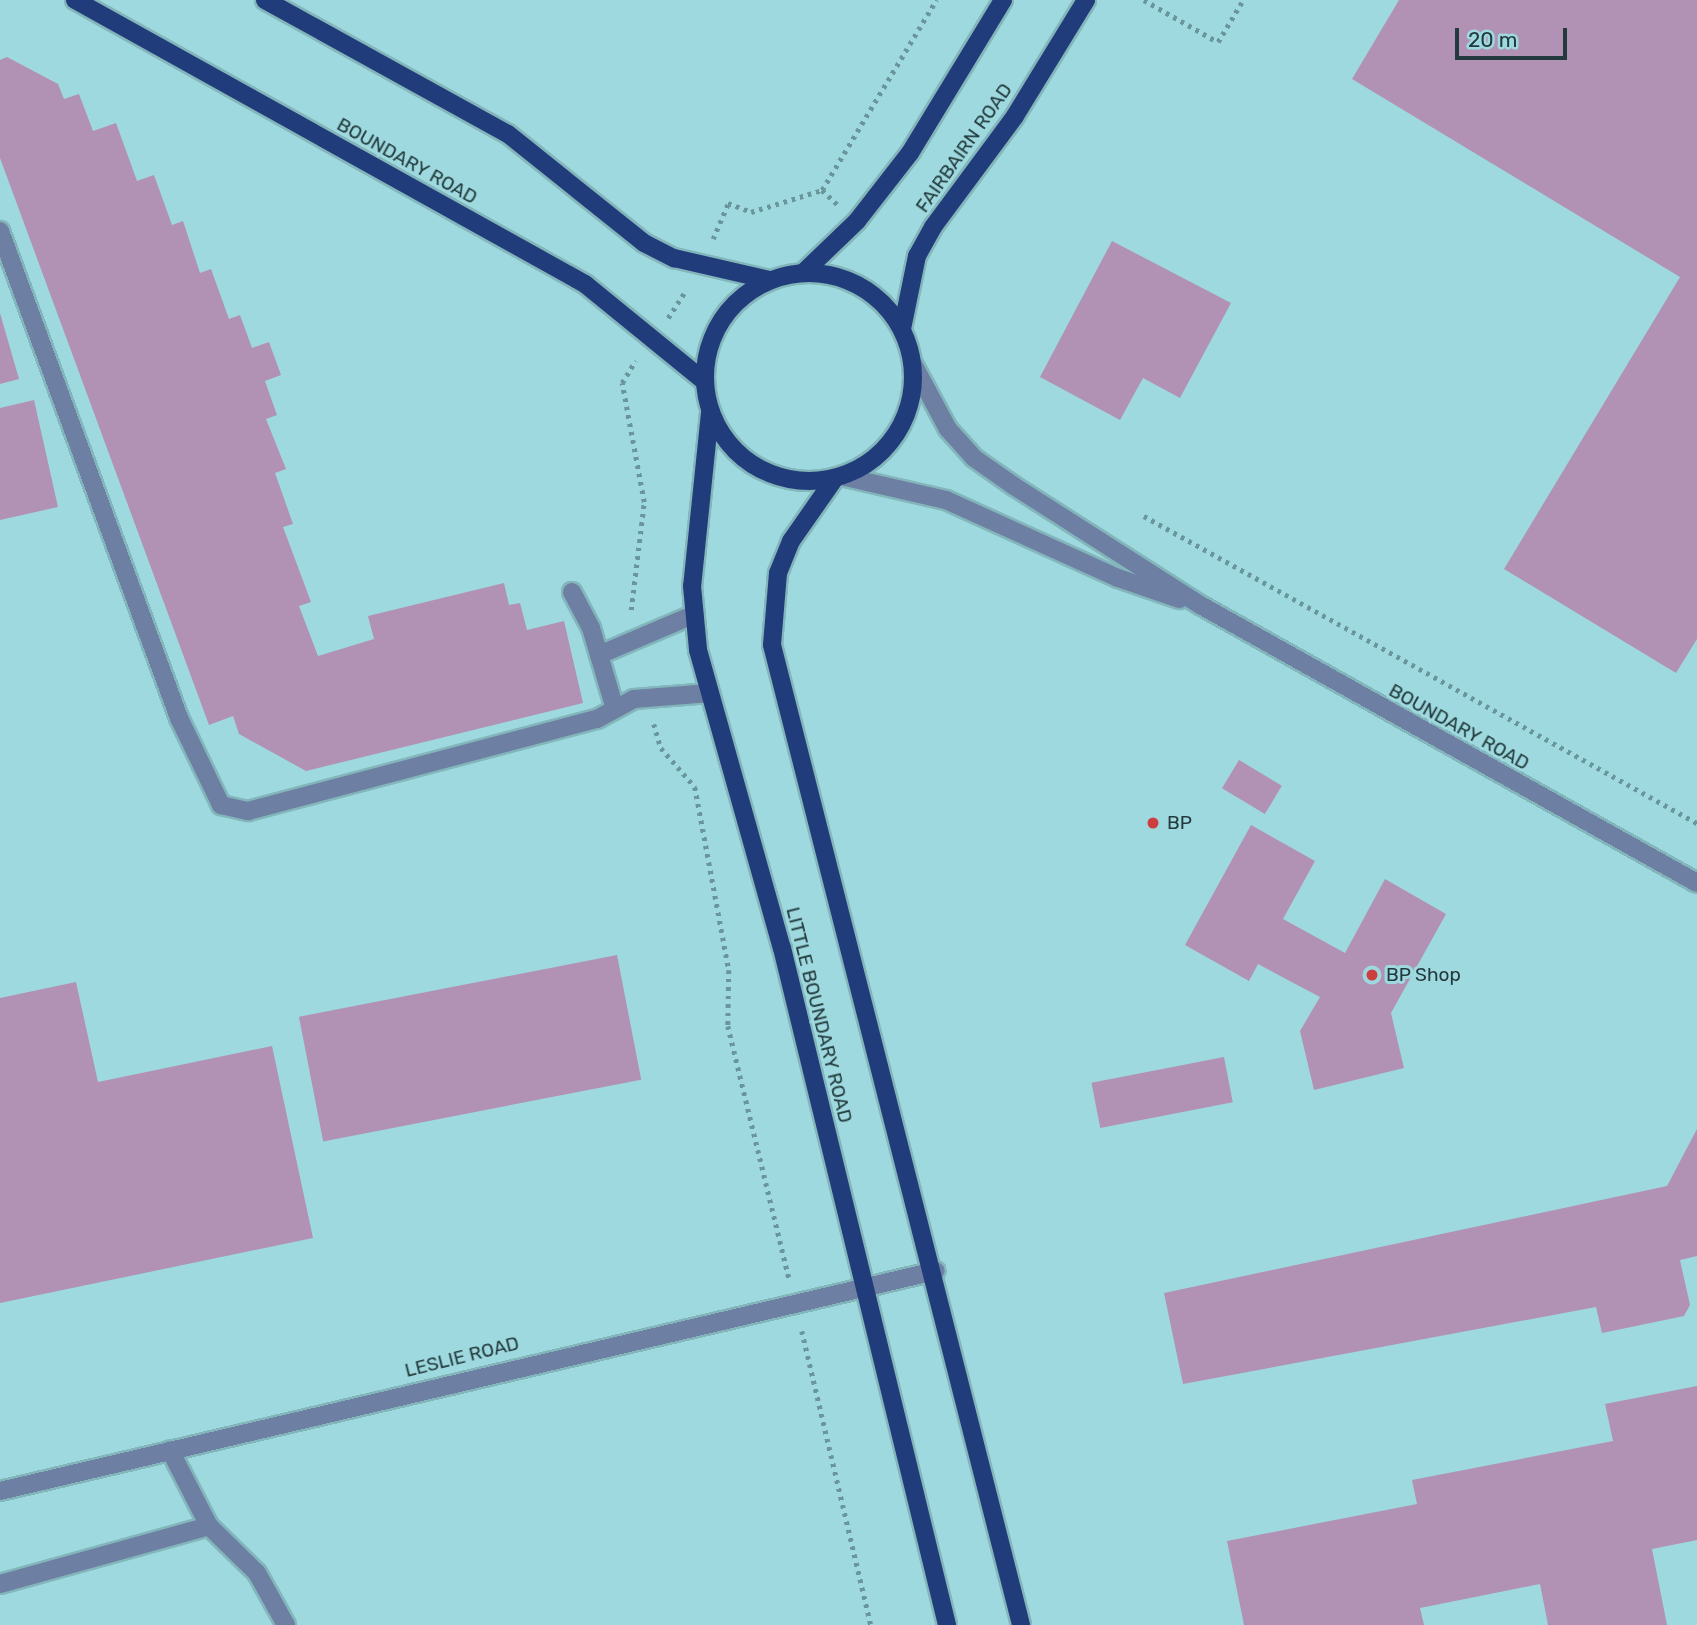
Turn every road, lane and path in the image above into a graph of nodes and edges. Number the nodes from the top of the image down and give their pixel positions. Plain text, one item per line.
1 (75, 0) edge
2 (265, 0) edge
3 (1003, 0) edge
4 (1086, 0) edge
5 (1144, 0) edge
6 (1243, 0) edge
7 (0, 231) edge
8 (804, 272) junction
9 (769, 280) junction
10 (902, 329) junction
11 (913, 364) junction
12 (704, 381) junction
13 (710, 413) junction
14 (838, 477) junction
15 (1144, 516) dead end
16 (572, 592) dead end
17 (1202, 606) junction
18 (695, 614) junction
19 (599, 654) junction
20 (710, 693) junction
21 (615, 709) junction
22 (1697, 823) edge
23 (1697, 883) edge
24 (935, 1271) junction
25 (865, 1283) junction
26 (170, 1450) junction
27 (0, 1491) edge
28 (209, 1526) junction
29 (0, 1584) edge
30 (286, 1625) edge
31 (947, 1625) edge
32 (1021, 1625) edge

1 - 12 main road, BOUNDARY ROAD
2 - 9 main road
3 - 8 main road
4 - 10 main road, FAIRBAIRN ROAD
5 - 6 path
7 - 21 street
8 - 9 main road
8 - 10 main road
9 - 12 main road
10 - 11 main road
11 - 14 main road
11 - 17 street, BOUNDARY ROAD
12 - 13 main road
13 - 14 main road
13 - 18 main road, LITTLE BOUNDARY ROAD
14 - 17 street, BOUNDARY ROAD
14 - 24 main road
15 - 22 path
16 - 19 street
17 - 23 street, BOUNDARY ROAD
18 - 19 street
18 - 20 main road, LITTLE BOUNDARY ROAD
19 - 21 street
20 - 21 street
20 - 25 main road, LITTLE BOUNDARY ROAD
24 - 25 street, LESLIE ROAD
24 - 32 main road
25 - 26 street, LESLIE ROAD
25 - 31 main road, LITTLE BOUNDARY ROAD
26 - 27 street, LESLIE ROAD
26 - 28 street
28 - 29 street
28 - 30 street

